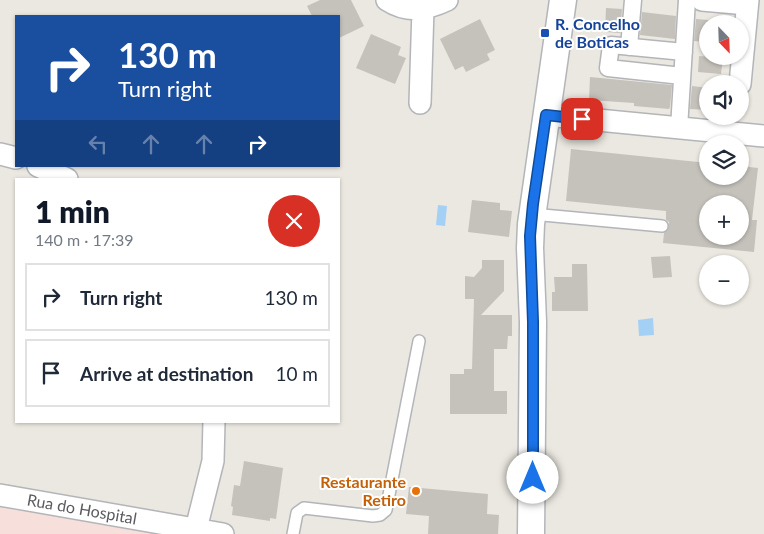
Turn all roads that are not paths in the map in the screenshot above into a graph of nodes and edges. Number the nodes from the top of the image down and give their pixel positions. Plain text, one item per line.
1 (387, 0) edge
2 (447, 0) edge
3 (563, 0) edge
4 (633, 0) edge
5 (687, 0) edge
6 (702, 0) edge
7 (748, 2) edge
8 (423, 9) junction
9 (629, 47) junction
10 (684, 52) junction
11 (741, 75) edge
12 (682, 76) junction
13 (420, 103) dead end
14 (546, 115) junction
15 (736, 125) edge
16 (679, 128) junction
17 (764, 136) edge
18 (0, 154) edge
19 (15, 158) edge
20 (40, 167) edge
21 (65, 178) edge
22 (532, 214) junction
23 (662, 226) dead end
24 (419, 341) dead end
25 (214, 423) edge
26 (0, 495) edge
27 (196, 529) junction
28 (223, 534) edge
29 (293, 534) edge
30 (532, 534) edge

1 - 8 street
2 - 8 street
3 - 14 street
4 - 9 street
5 - 10 street
6 - 7 street
7 - 11 street
8 - 13 street
9 - 10 street
9 - 12 street
10 - 12 street
12 - 16 street
14 - 16 street
14 - 22 street
15 - 16 street
15 - 17 street
18 - 19 street
20 - 21 street
22 - 23 lane
22 - 30 street
24 - 29 lane
25 - 27 street
26 - 27 street, Rua do Hospital
27 - 28 street, Rua do Hospital

